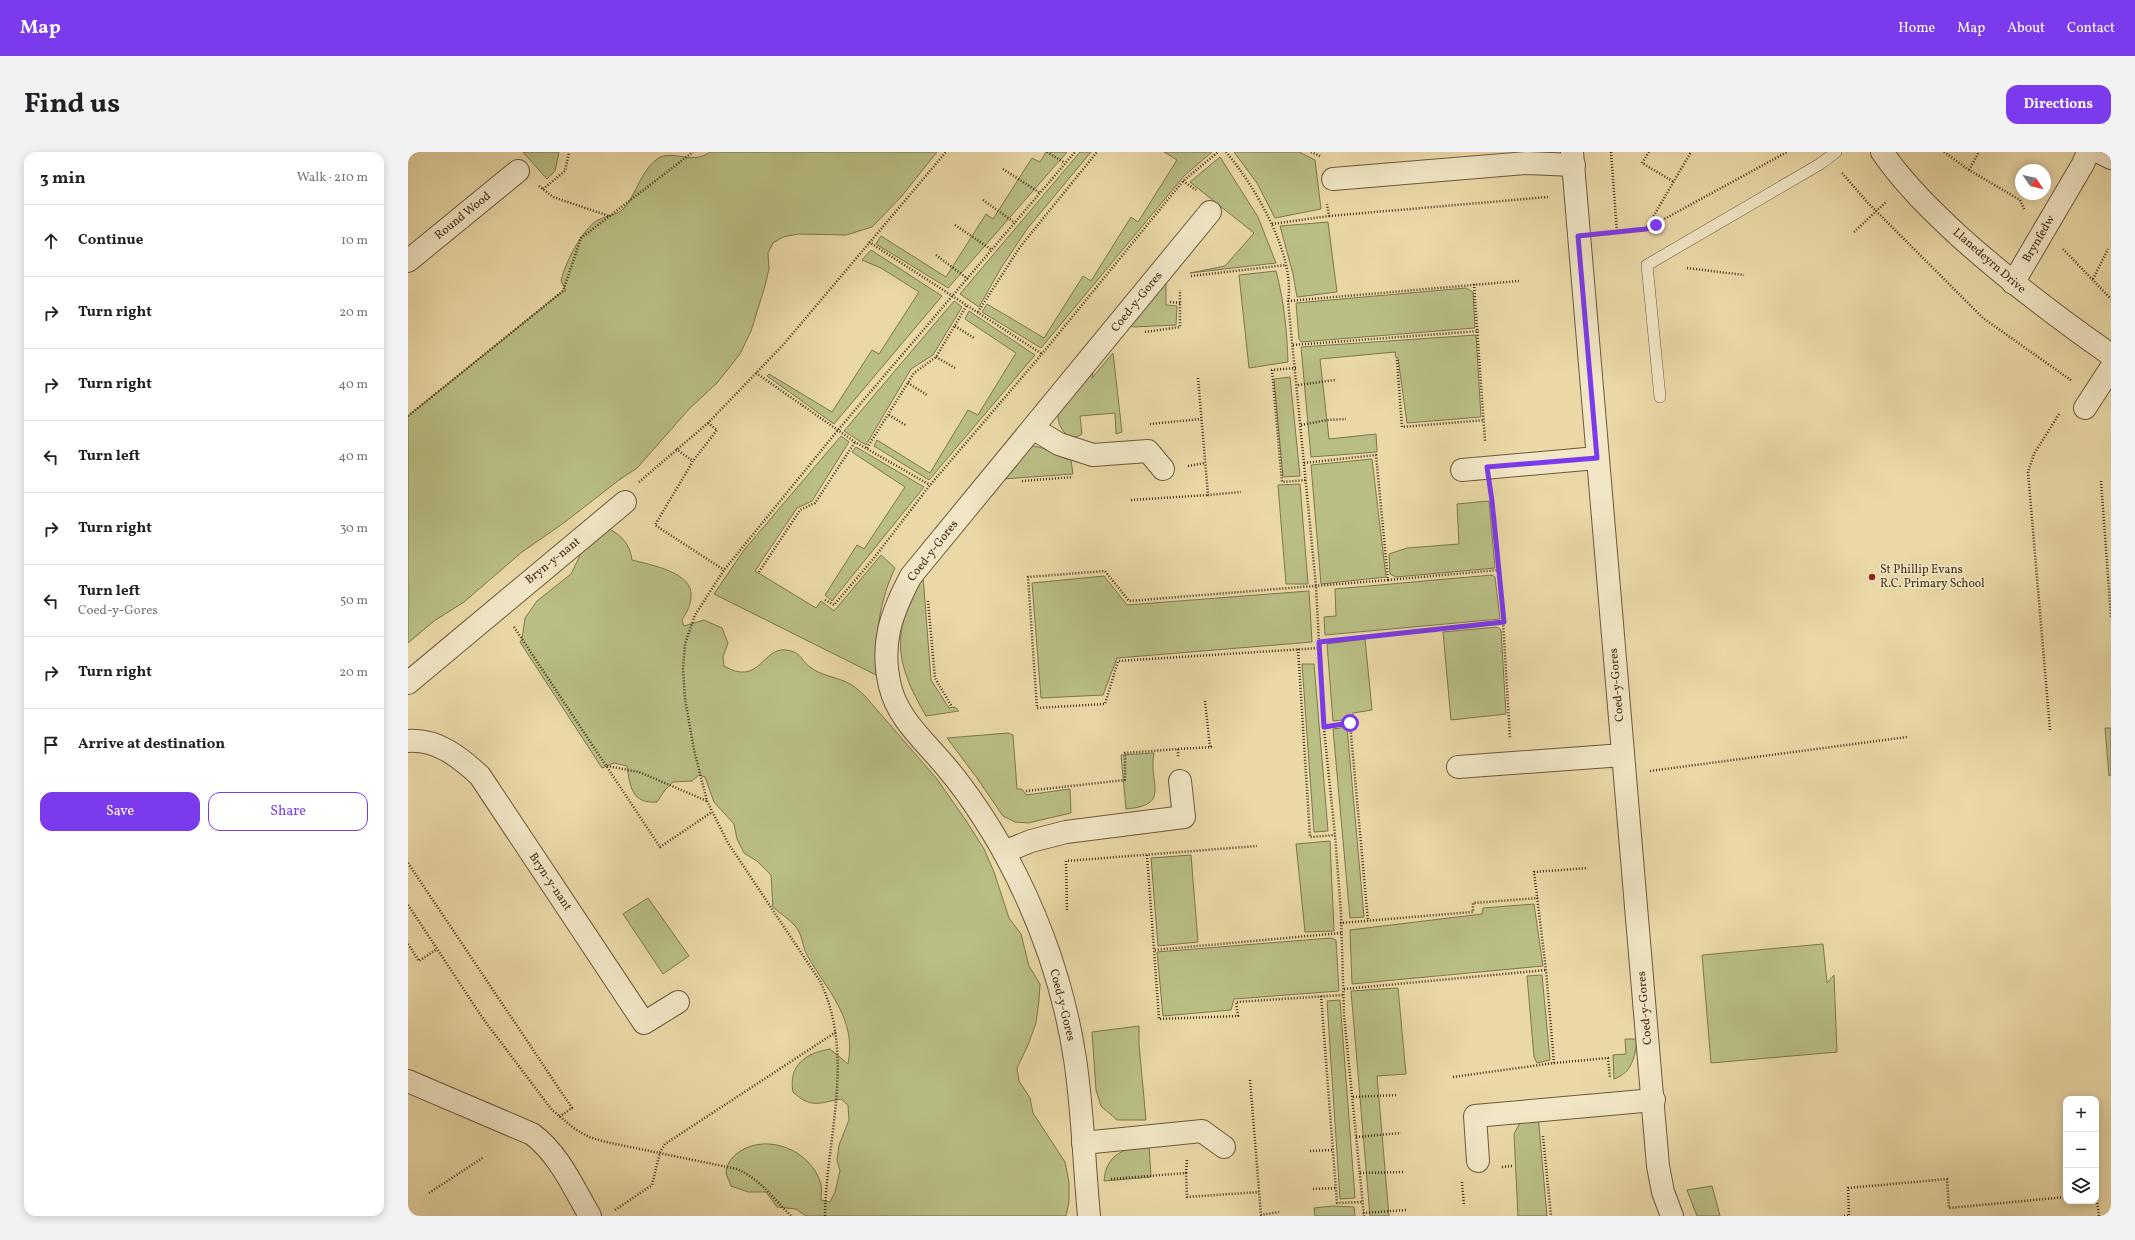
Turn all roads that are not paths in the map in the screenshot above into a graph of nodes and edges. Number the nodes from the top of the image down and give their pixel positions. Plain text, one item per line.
1 (1882, 152) edge
2 (2088, 152) edge
3 (2099, 152) edge
4 (1832, 155) edge
5 (1573, 158) edge
6 (2111, 158) edge
7 (1327, 170) road end
8 (518, 171) road end
9 (1210, 212) dead end
10 (408, 260) edge
11 (2012, 283) junction
12 (2111, 355) edge
13 (2111, 368) edge
14 (1660, 397) dead end
15 (2089, 402) road end
16 (1034, 429) junction
17 (1597, 458) junction
18 (1163, 469) dead end
19 (1462, 470) dead end
20 (625, 502) road end
21 (408, 683) edge
22 (408, 740) edge
23 (1623, 764) junction
24 (1458, 767) dead end
25 (1180, 781) road end
26 (1004, 852) junction
27 (678, 1002) dead end
28 (408, 1081) edge
29 (1654, 1100) junction
30 (1083, 1143) junction
31 (1224, 1147) dead end
32 (1478, 1161) dead end
33 (590, 1216) edge
34 (1088, 1216) edge
35 (1672, 1216) edge

1 - 11 street, Llanedeyrn Drive
2 - 11 street, Brynfedw
3 - 6 street
4 - 14 lane
5 - 7 street
5 - 17 street, Coed-y-Gores
8 - 10 street, Round Wood
9 - 16 street, Coed-y-Gores
11 - 12 street, Llanedeyrn Drive
13 - 15 street
16 - 18 street
16 - 26 street, Coed-y-Gores
17 - 19 street
17 - 23 street, Coed-y-Gores
20 - 21 street, Bryn-y-nant
22 - 27 street, Bryn-y-nant
23 - 24 street
23 - 29 street, Coed-y-Gores
25 - 26 street
26 - 30 street, Coed-y-Gores
28 - 33 street
29 - 32 street
29 - 35 street, Coed-y-Gores
30 - 31 street
30 - 34 street, Coed-y-Gores

